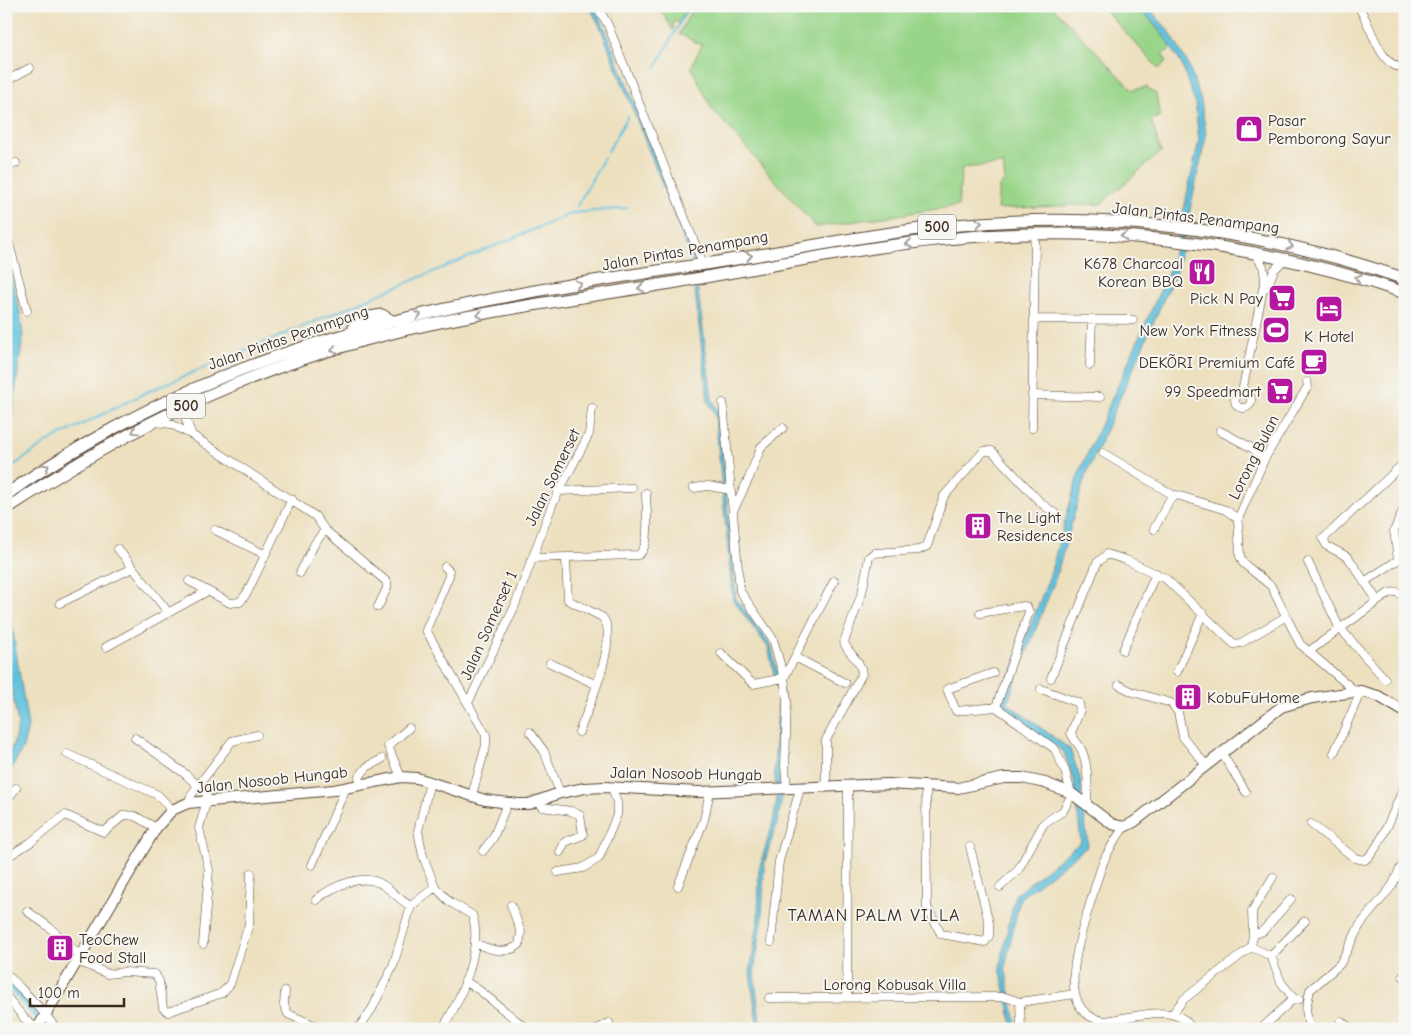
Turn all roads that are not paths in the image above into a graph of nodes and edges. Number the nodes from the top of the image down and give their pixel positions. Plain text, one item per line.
1 (597, 6) edge
2 (1358, 6) edge
3 (1405, 67) edge
4 (30, 68) dead end
5 (6, 81) edge
6 (16, 163) dead end
7 (6, 167) edge
8 (6, 232) edge
9 (1072, 234) junction
10 (1016, 235) junction
11 (1036, 242) junction
12 (1254, 252) junction
13 (1286, 258) junction
14 (702, 264) junction
15 (1405, 280) edge
16 (1405, 293) edge
17 (27, 311) dead end
18 (1034, 319) junction
19 (1092, 319) junction
20 (1133, 320) dead end
21 (354, 331) junction
22 (380, 337) junction
23 (1090, 365) dead end
24 (1307, 382) dead end
25 (224, 390) junction
26 (179, 394) junction
27 (1032, 395) junction
28 (1100, 396) dead end
29 (723, 403) dead end
30 (190, 405) junction
31 (592, 408) dead end
32 (154, 421) junction
33 (783, 428) dead end
34 (1032, 428) dead end
35 (1220, 431) dead end
36 (192, 435) junction
37 (1103, 453) dead end
38 (1264, 458) junction
39 (1405, 462) edge
40 (632, 488) dead end
41 (694, 488) dead end
42 (731, 490) junction
43 (558, 491) junction
44 (646, 493) dead end
45 (6, 495) edge
46 (1173, 495) junction
47 (292, 499) junction
48 (1405, 506) edge
49 (6, 509) edge
50 (733, 511) junction
51 (1058, 516) dead end
52 (1238, 519) junction
53 (1154, 529) dead end
54 (215, 530) dead end
55 (325, 530) junction
56 (118, 549) dead end
57 (264, 554) junction
58 (532, 558) junction
59 (566, 558) junction
60 (1308, 562) dead end
61 (446, 567) dead end
62 (133, 568) junction
63 (1156, 573) junction
64 (300, 574) dead end
65 (189, 581) dead end
66 (834, 581) dead end
67 (1364, 582) junction
68 (206, 592) junction
69 (1405, 597) edge
70 (1377, 600) junction
71 (60, 603) dead end
72 (378, 607) dead end
73 (168, 612) junction
74 (980, 613) dead end
75 (1203, 613) junction
76 (1285, 617) junction
77 (1340, 627) junction
78 (106, 647) dead end
79 (1123, 650) dead end
80 (1308, 652) junction
81 (721, 653) dead end
82 (795, 657) junction
83 (550, 663) dead end
84 (1177, 672) dead end
85 (992, 673) dead end
86 (1051, 678) dead end
87 (1385, 679) dead end
88 (779, 680) junction
89 (845, 683) dead end
90 (597, 685) junction
91 (1119, 685) dead end
92 (1041, 689) dead end
93 (1358, 691) junction
94 (468, 704) junction
95 (996, 707) junction
96 (1405, 712) edge
97 (409, 728) dead end
98 (530, 732) dead end
99 (579, 732) dead end
100 (257, 735) dead end
101 (135, 738) dead end
102 (1221, 752) junction
103 (1334, 753) dead end
104 (67, 754) dead end
105 (382, 759) dead end
106 (1205, 764) junction
107 (401, 777) junction
108 (430, 782) junction
109 (1405, 784) edge
110 (198, 785) junction
111 (362, 785) junction
112 (848, 785) junction
113 (826, 786) junction
114 (926, 786) junction
115 (612, 787) junction
116 (16, 788) dead end
117 (346, 788) junction
118 (782, 789) junction
119 (800, 789) junction
120 (710, 791) junction
121 (1246, 792) dead end
122 (560, 793) junction
123 (1072, 794) junction
124 (472, 795) junction
125 (207, 800) junction
126 (6, 801) edge
127 (1398, 801) junction
128 (537, 802) junction
129 (188, 803) junction
130 (1085, 803) junction
131 (507, 804) junction
132 (1405, 806) edge
133 (172, 810) junction
134 (1312, 824) dead end
135 (1124, 827) junction
136 (156, 828) junction
137 (970, 847) dead end
138 (483, 851) dead end
139 (560, 852) dead end
140 (6, 858) edge
141 (312, 865) dead end
142 (1401, 867) dead end
143 (558, 872) dead end
144 (251, 873) dead end
145 (1273, 876) dead end
146 (678, 886) dead end
147 (435, 887) junction
148 (1000, 887) dead end
149 (1291, 899) dead end
150 (316, 900) dead end
151 (511, 905) dead end
152 (411, 906) junction
153 (27, 911) dead end
154 (1305, 921) dead end
155 (1253, 935) junction
156 (772, 942) dead end
157 (475, 943) junction
158 (203, 944) dead end
159 (1251, 947) junction
160 (1271, 956) junction
161 (79, 959) junction
162 (6, 973) edge
163 (465, 981) junction
164 (285, 991) dead end
165 (1075, 994) junction
166 (6, 996) edge
167 (769, 998) dead end
168 (847, 998) junction
169 (1012, 999) junction
170 (1294, 999) junction
171 (1306, 1001) junction
172 (1173, 1013) junction
173 (1341, 1021) dead end
174 (40, 1023) edge
175 (609, 1023) dead end
176 (56, 1029) edge
177 (323, 1029) edge
178 (358, 1029) edge
179 (442, 1029) edge
180 (527, 1029) edge
181 (598, 1029) edge
182 (1022, 1029) edge
183 (1192, 1029) edge
184 (1260, 1029) edge
185 (1309, 1029) edge
186 (1351, 1029) edge

1 - 14 street
2 - 3 street
4 - 5 street
6 - 7 street
8 - 17 street
9 - 10 main road, Jalan Pintas Penampang / 500
9 - 11 street
12 -> 9 main road, Jalan Pintas Penampang / 500
10 - 11 street
10 -> 22 main road, Jalan Pintas Penampang / 500
11 - 18 street
12 - 13 main road, Jalan Pintas Penampang / 500
12 - 13 street
16 -> 13 main road, Jalan Pintas Penampang / 500
14 -> 15 main road, Jalan Pintas Penampang / 500
21 -> 14 main road, Jalan Pintas Penampang / 500
18 - 19 street
18 - 27 street
19 - 20 street
19 - 23 street
21 - 22 main road
21 - 26 main road, Jalan Pintas Penampang / 500
22 -> 25 main road, Jalan Pintas Penampang / 500
24 - 38 street, Lorong Bulan
25 - 26 main road
25 - 30 main road, Jalan Pintas Penampang / 500
45 -> 26 main road, Jalan Pintas Penampang / 500
27 - 28 street
27 - 34 street
29 - 42 street
30 - 32 main road, Jalan Pintas Penampang / 500
30 - 36 street
31 - 43 street, Jalan Somerset
32 - 36 street
32 -> 49 main road, Jalan Pintas Penampang / 500
33 - 50 street
35 - 38 street
36 - 47 street
37 - 46 street, Lorong Bulan
38 - 52 street, Lorong Bulan
39 - 67 street
40 - 43 street
41 - 42 street
42 - 50 street
43 - 58 street, Jalan Somerset
44 - 59 street
46 - 52 street, Lorong Bulan
46 - 53 street
47 - 55 street
47 - 57 street
48 - 67 street
50 - 88 street
51 - 113 street
52 - 76 street, Lorong Bulan
54 - 57 street
55 - 64 street
55 - 72 street
56 - 62 street
57 - 68 street
58 - 59 street
58 - 94 street, Jalan Somerset 1
59 - 90 street
60 - 77 street
61 - 94 street, Jalan Somerset 1
62 - 71 street
62 - 73 street
63 - 75 street
63 - 79 street
63 - 86 street
65 - 68 street
66 - 82 street
67 - 70 street
68 - 73 street
69 - 70 street
70 - 77 street
73 - 78 street
74 - 95 street
75 - 76 street
75 - 84 street
76 - 80 street, Lorong Bulan
77 - 80 street
77 - 87 street
80 - 93 street, Lorong Bulan
81 - 88 street
82 - 88 street
82 - 89 street
83 - 90 street
85 - 95 street
88 - 118 street
90 - 99 street
91 - 106 street
92 - 130 street
93 - 96 main road
93 - 102 main road
93 - 103 street
94 - 124 street, Jalan Somerset 1
95 - 123 street
97 - 107 street
98 - 122 street
100 - 110 street
101 - 110 street
102 - 106 main road
102 - 121 street
104 - 133 street
105 - 111 street
106 - 135 main road
107 - 108 main road, Jalan Nosoob Hungab
107 - 111 main road, Jalan Nosoob Hungab
108 - 124 main road, Jalan Nosoob Hungab
108 - 147 street
109 - 127 street
110 - 125 street
110 - 129 street
111 - 117 main road, Jalan Nosoob Hungab
112 - 113 main road, Jalan Nosoob Hungab
112 - 114 main road, Jalan Nosoob Hungab
112 - 168 street
113 - 119 main road, Jalan Nosoob Hungab
114 - 123 main road, Jalan Nosoob Hungab
114 - 137 street
115 - 120 main road, Jalan Nosoob Hungab
115 - 122 main road, Jalan Nosoob Hungab
115 - 143 street
116 - 126 street
117 - 125 main road, Jalan Nosoob Hungab
117 - 141 street
118 - 119 main road, Jalan Nosoob Hungab
118 - 120 main road, Jalan Nosoob Hungab
119 - 156 street
120 - 146 street
122 - 128 main road, Jalan Nosoob Hungab
123 - 130 main road, Jalan Nosoob Hungab
123 - 148 street
124 - 131 main road, Jalan Nosoob Hungab
125 - 129 main road, Jalan Nosoob Hungab
125 - 158 street
127 - 132 street
127 - 134 street
128 - 131 main road, Jalan Nosoob Hungab
128 - 139 street
129 - 133 main road, Jalan Nosoob Hungab
130 - 135 main road, Jalan Nosoob Hungab
131 - 138 street
133 - 136 main road, Jalan Nosoob Hungab
135 - 165 street
136 - 140 street
136 - 161 main road, Jalan Nosoob Hungab
142 - 171 street
144 - 161 street
145 - 155 street
147 - 152 street
147 - 157 street
149 - 155 street
150 - 152 street
151 - 157 street
152 - 178 street
153 - 161 street
154 - 160 street
155 - 159 street
157 - 163 street
159 - 160 street
159 - 172 street
160 - 170 street
161 - 174 main road, Jalan Nosoob Hungab
162 - 174 street
163 - 179 street
163 - 180 street
164 - 177 street
165 - 169 street, Lorong Kobusak Villa
165 - 172 street
166 - 174 street
167 - 168 street, Lorong Kobusak Villa
168 - 169 street, Lorong Kobusak Villa
169 - 182 street
170 - 171 street
170 - 184 street
171 - 185 street
172 - 183 street
173 - 186 street
174 - 176 street
175 - 181 street

